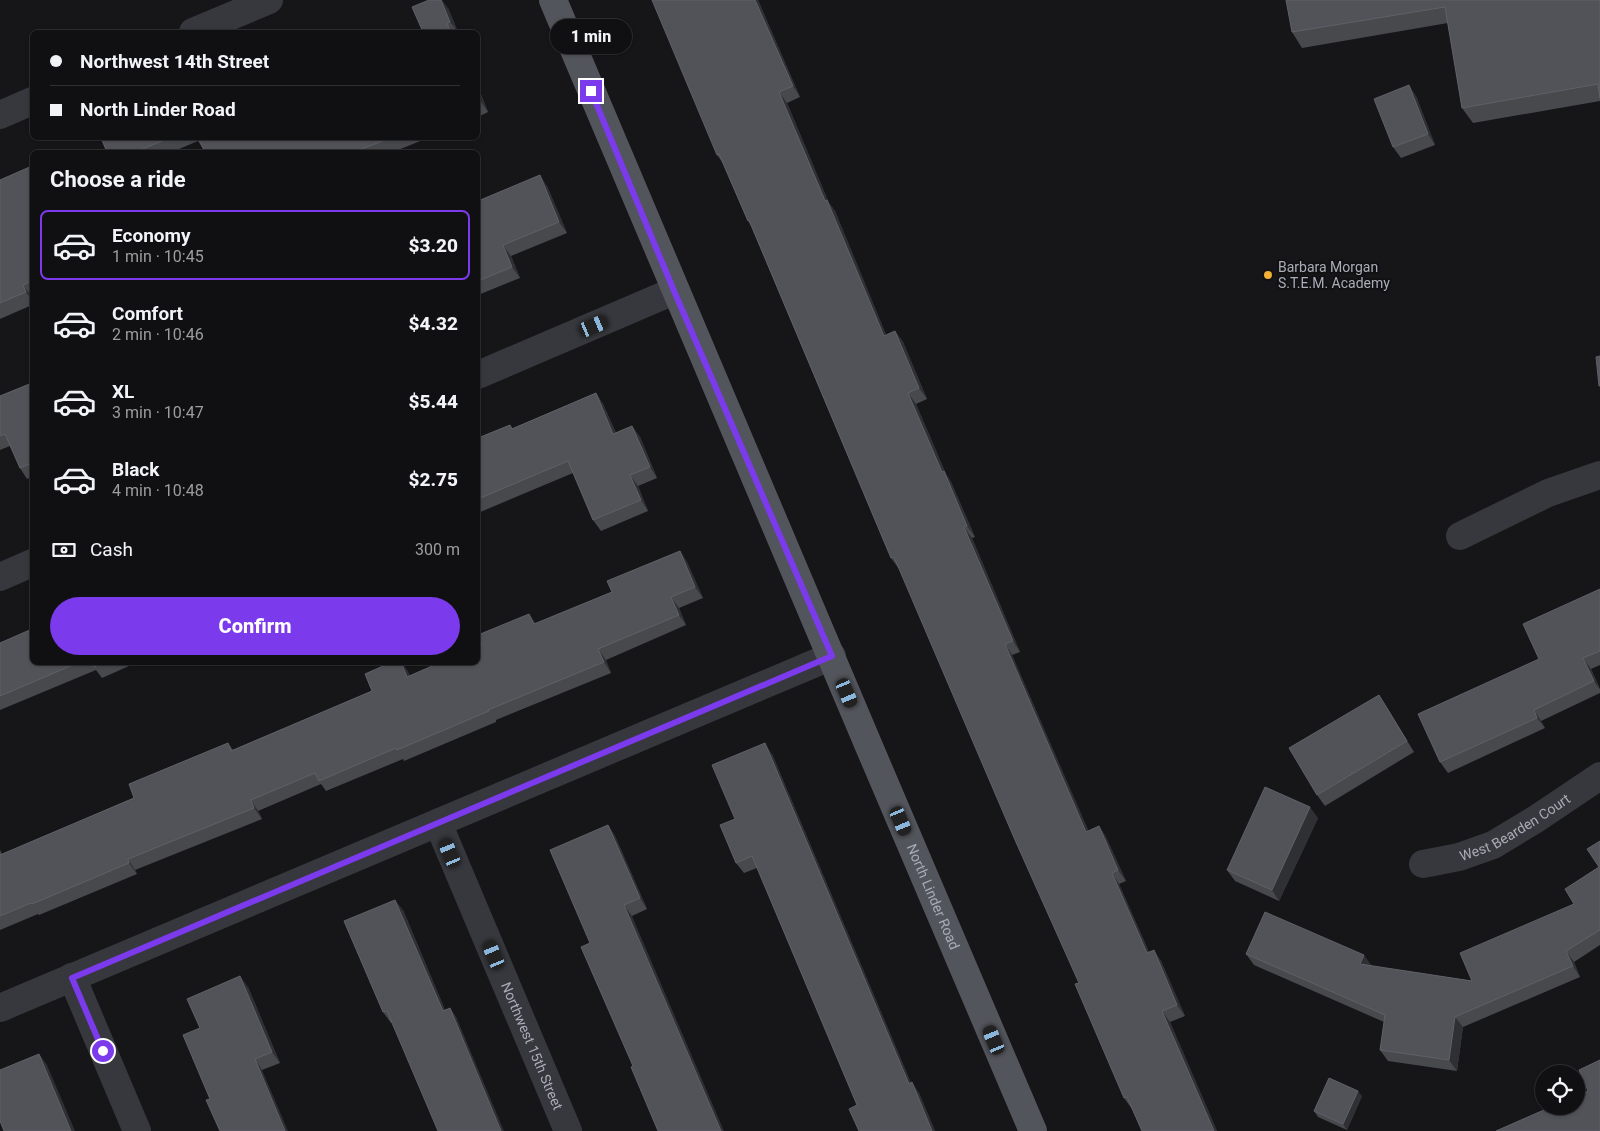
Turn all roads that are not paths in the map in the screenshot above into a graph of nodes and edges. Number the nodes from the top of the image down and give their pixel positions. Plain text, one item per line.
1 (269, 0) edge
2 (553, 0) edge
3 (198, 30) edge
4 (30, 102) edge
5 (0, 115) edge
6 (674, 291) junction
7 (480, 374) edge
8 (1600, 475) edge
9 (1460, 536) dead end
10 (30, 564) edge
11 (0, 577) edge
12 (832, 656) junction
13 (1600, 776) edge
14 (438, 823) junction
15 (1423, 864) dead end
16 (72, 978) junction
17 (0, 1008) edge
18 (137, 1131) edge
19 (568, 1131) edge
20 (1033, 1131) edge

1 - 3 street
2 - 6 main road, North Linder Road
4 - 5 street
6 - 7 street
6 - 12 main road, North Linder Road
8 - 9 street
10 - 11 street
12 - 14 street
12 - 20 main road, North Linder Road
13 - 15 street, West Bearden Court
14 - 16 street
14 - 19 street, Northwest 15th Street
16 - 17 street
16 - 18 street

